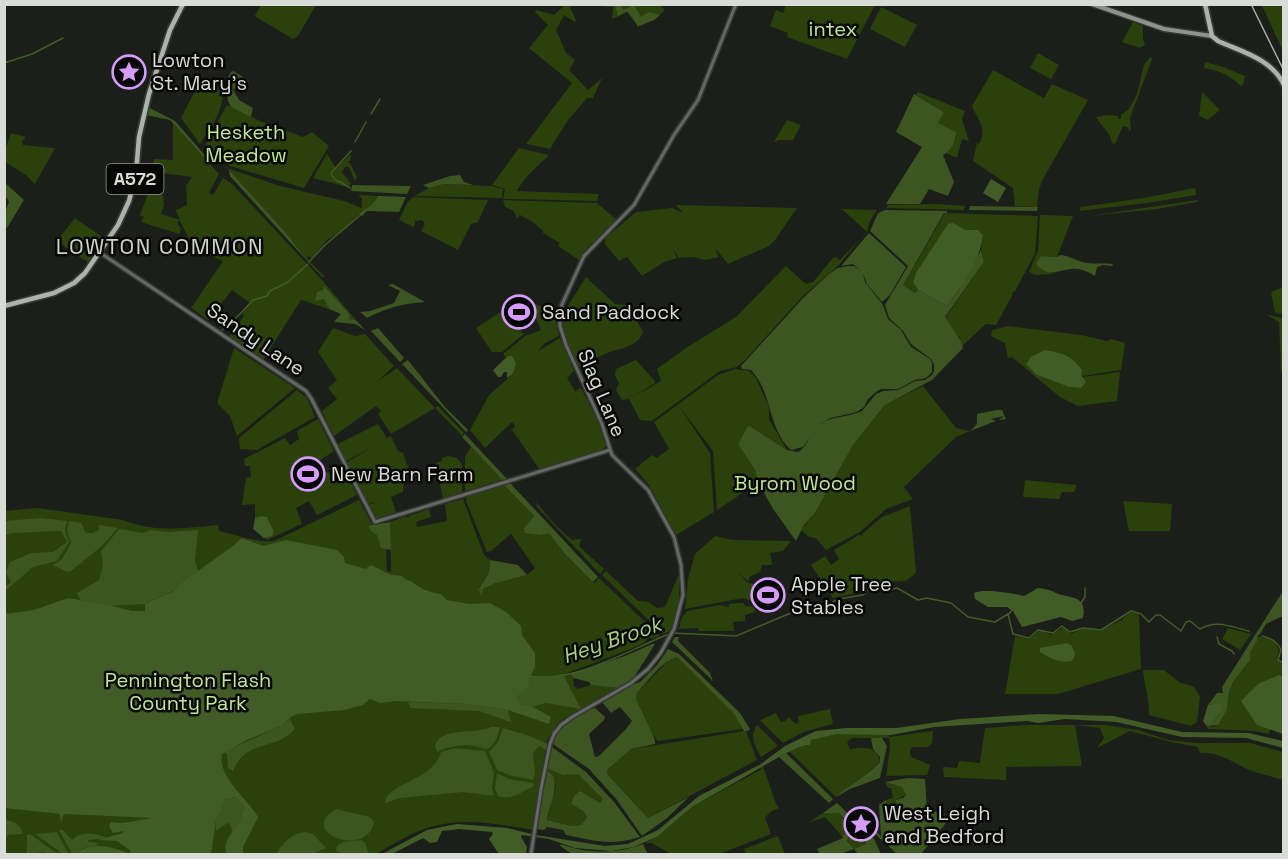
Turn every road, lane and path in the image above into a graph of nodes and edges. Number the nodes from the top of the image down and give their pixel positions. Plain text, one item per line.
1 (183, 4) edge
2 (736, 4) edge
3 (1092, 4) edge
4 (1204, 4) edge
5 (1212, 36) junction
6 (1282, 73) edge
7 (1284, 85) edge
8 (99, 252) junction
9 (4, 306) edge
10 (610, 450) junction
11 (531, 855) edge

1 - 8 main road, A572
2 - 10 street, Slag Lane
3 - 5 main road
4 - 5 main road
5 - 6 main road
6 - 7 main road
8 - 9 main road, A572
8 - 10 street, Sandy Lane
10 - 11 street, Slag Lane

